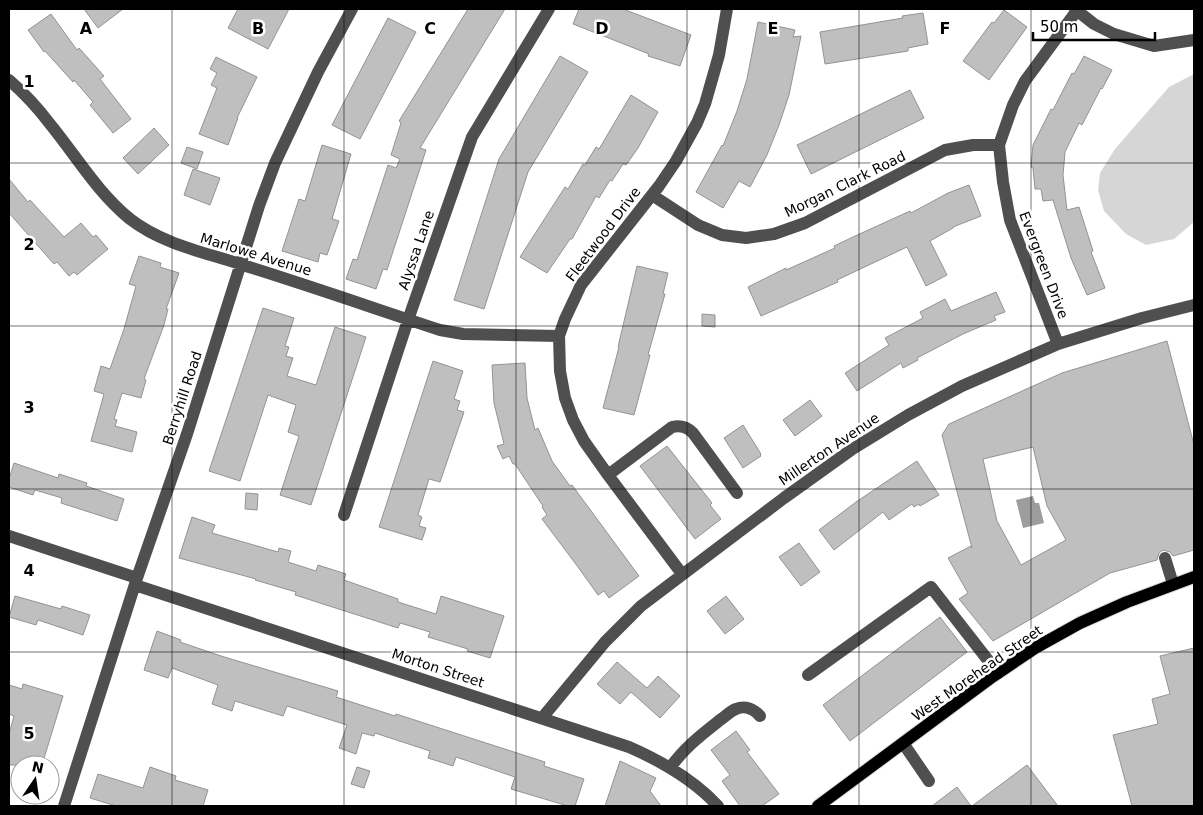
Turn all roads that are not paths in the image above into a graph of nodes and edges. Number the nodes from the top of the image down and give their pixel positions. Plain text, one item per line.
1 (352, 9) edge
2 (549, 9) edge
3 (727, 9) edge
4 (1077, 9) edge
5 (1194, 40) edge
6 (9, 80) edge
7 (999, 145) junction
8 (652, 195) junction
9 (240, 264) junction
10 (1194, 305) edge
11 (408, 320) junction
12 (559, 336) junction
13 (1058, 344) junction
14 (608, 475) junction
15 (737, 493) dead end
16 (344, 515) dead end
17 (9, 536) edge
18 (1165, 558) dead end
19 (682, 574) junction
20 (1194, 577) edge
21 (136, 581) junction
22 (1173, 584) junction
23 (998, 673) junction
24 (808, 675) dead end
25 (760, 716) dead end
26 (542, 718) junction
27 (903, 743) junction
28 (670, 768) junction
29 (929, 781) dead end
30 (64, 806) edge
31 (718, 806) edge
32 (818, 806) edge

1 - 9 street, Berryhill Road
2 - 11 street, Alyssa Lane
3 - 8 street, Fleetwood Drive
4 - 5 street
4 - 7 street, Evergreen Drive
6 - 9 street, Marlowe Avenue
7 - 8 street, Morgan Clark Road
7 - 13 street, Evergreen Drive
8 - 12 street, Fleetwood Drive
9 - 11 street, Marlowe Avenue
9 - 21 street, Berryhill Road
10 - 13 street, Millerton Avenue
11 - 12 street, Marlowe Avenue
11 - 16 street, Alyssa Lane
12 - 14 street, Fleetwood Drive
13 - 19 street, Millerton Avenue
14 - 15 street
14 - 19 street, Fleetwood Drive
17 - 21 street, Morton Street
18 - 22 street
19 - 26 street, Millerton Avenue
20 - 22 main road, West Morehead Street
21 - 26 street, Morton Street
21 - 30 street, Berryhill Road
22 - 23 main road, West Morehead Street
23 - 24 street
23 - 27 main road, West Morehead Street
25 - 28 street
26 - 28 street, Morton Street
27 - 29 street
27 - 32 main road, West Morehead Street
28 - 31 street, Morton Street

